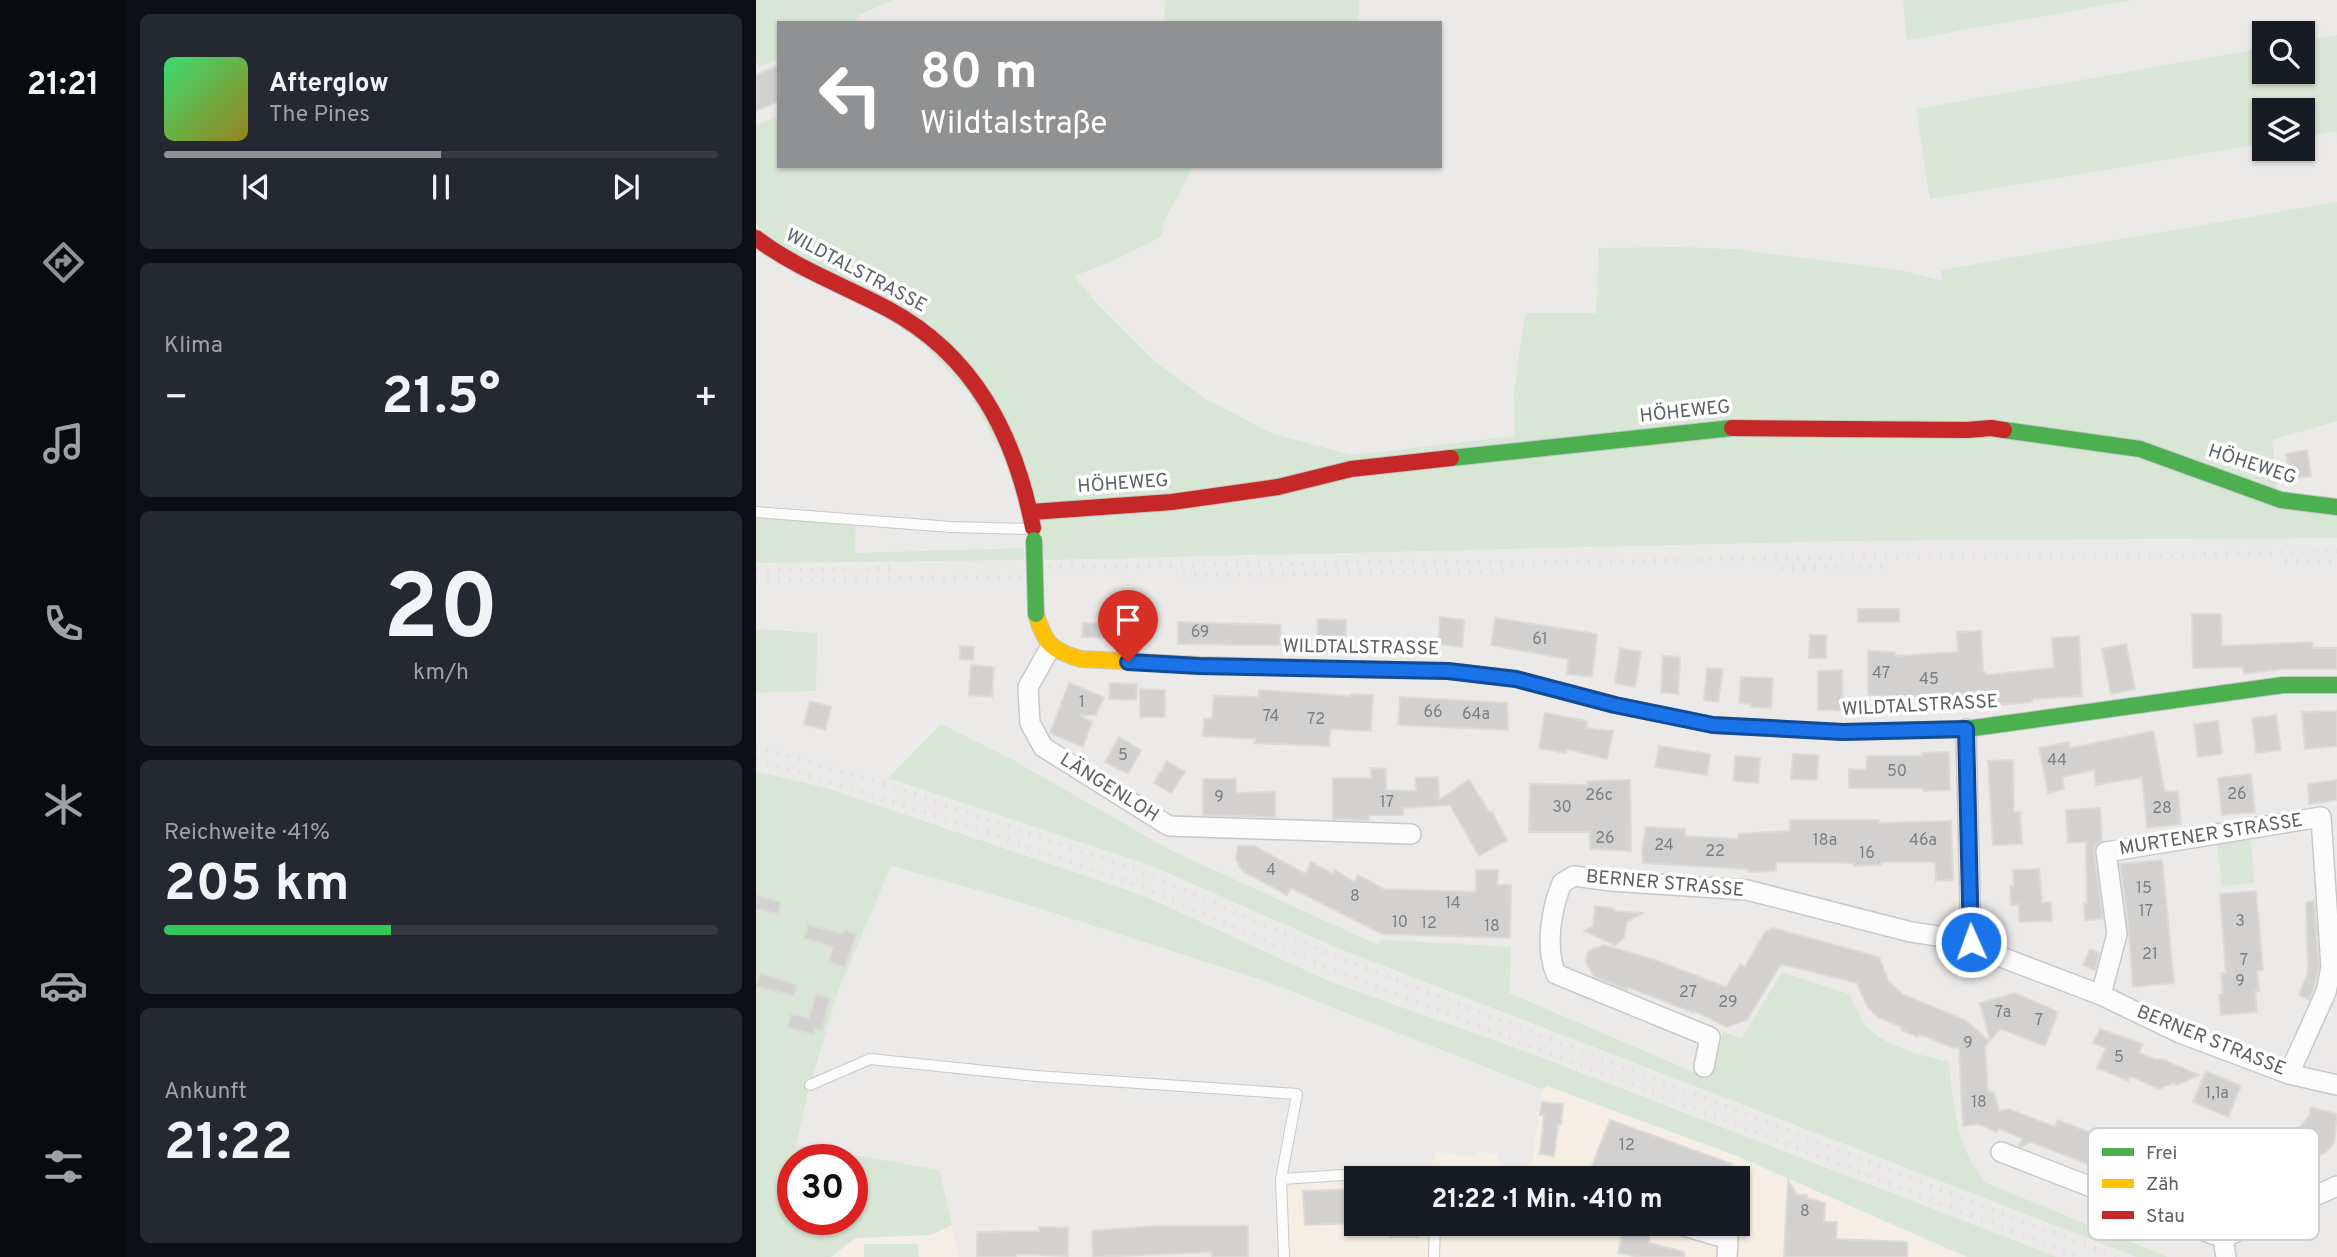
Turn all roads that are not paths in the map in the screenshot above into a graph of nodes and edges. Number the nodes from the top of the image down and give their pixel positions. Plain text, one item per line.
1 (756, 239) edge
2 (2337, 507) edge
3 (756, 512) edge
4 (1031, 512) junction
5 (1034, 534) junction
6 (1050, 648) junction
7 (2337, 685) edge
8 (1966, 729) junction
9 (1411, 834) dead end
10 (1971, 942) junction
11 (2101, 995) junction
12 (1704, 1067) dead end
13 (2290, 1074) junction
14 (810, 1085) dead end
15 (2337, 1085) edge
16 (2001, 1152) dead end
17 (1344, 1175) edge
18 (1281, 1179) junction
19 (2337, 1186) edge
20 (2088, 1189) edge
21 (2319, 1196) edge
22 (1435, 1236) edge
23 (1718, 1236) edge
24 (2208, 1240) edge
25 (2225, 1247) edge
26 (1284, 1257) edge
27 (1434, 1257) edge
28 (1727, 1257) edge

1 - 4 street, WILDTALSTRASSE
2 - 4 street, HÖHEWEG
3 - 5 lane
4 - 5 street, WILDTALSTRASSE
5 - 6 street, WILDTALSTRASSE, bridge
6 - 8 street, WILDTALSTRASSE
6 - 9 street, LÄNGENLOH
7 - 8 street, WILDTALSTRASSE
8 - 10 street
10 - 11 street, BERNER STRASSE
10 - 12 street, BERNER STRASSE
11 - 13 street, BERNER STRASSE
11 - 13 street, MURTENER STRASSE
13 - 15 street, BERNER STRASSE
14 - 18 lane
16 - 20 street
17 - 18 lane
18 - 26 lane
19 - 21 street
22 - 27 lane
23 - 28 street
24 - 25 street

